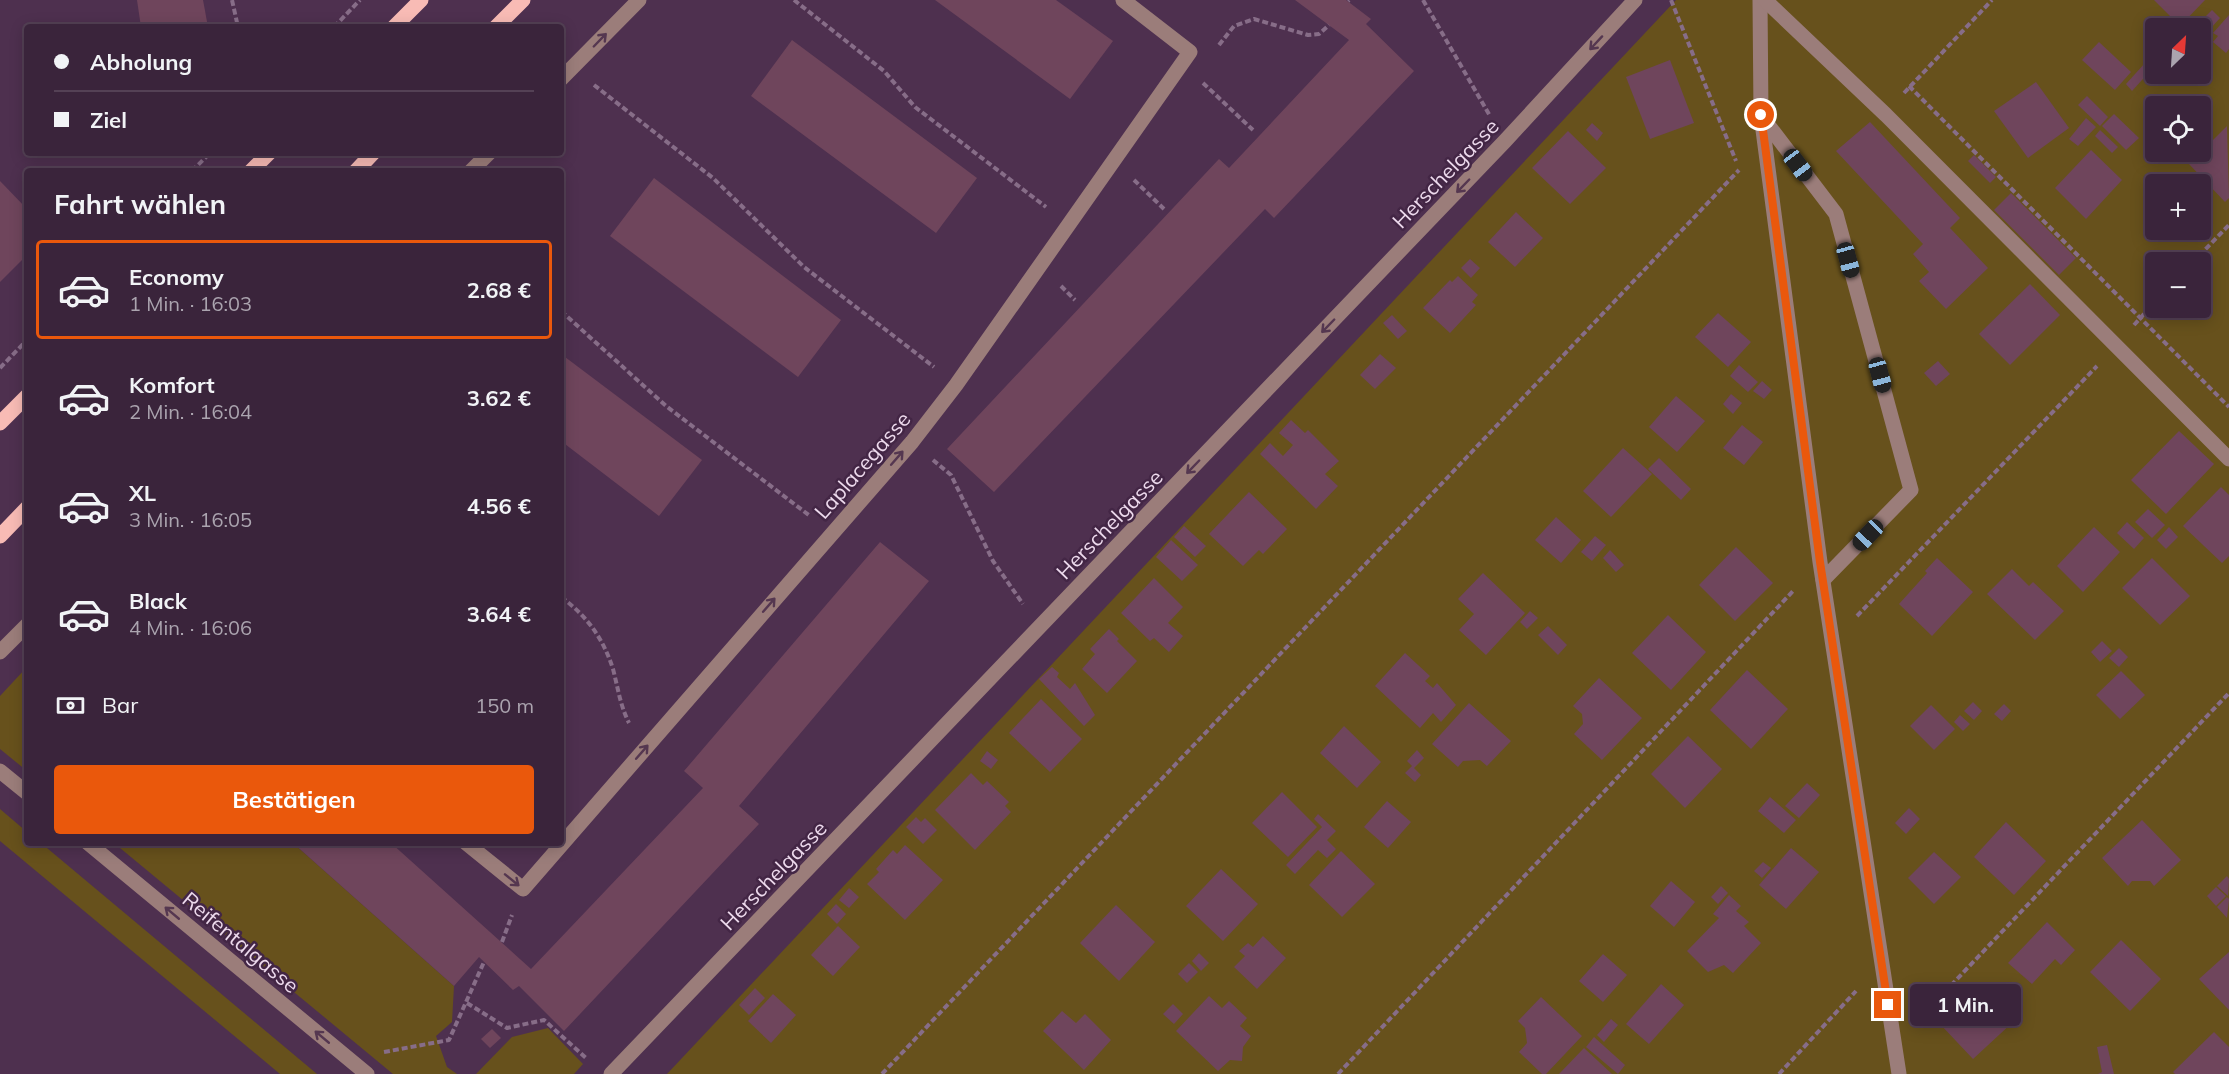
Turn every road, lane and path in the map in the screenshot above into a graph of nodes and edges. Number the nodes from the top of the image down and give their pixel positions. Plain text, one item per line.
1 (232, 0) edge
2 (360, 0) edge
3 (421, 0) edge
4 (523, 0) edge
5 (639, 0) edge
6 (794, 0) edge
7 (1123, 0) edge
8 (1423, 0) edge
9 (1635, 0) edge
10 (1671, 0) edge
11 (1760, 0) edge
12 (1765, 0) edge
13 (1992, 0) edge
14 (237, 24) edge
15 (337, 24) edge
16 (397, 24) edge
17 (499, 24) edge
18 (1329, 26) dead end
19 (1186, 58) junction
20 (566, 74) edge
21 (1909, 86) junction
22 (1761, 115) junction
23 (1886, 115) junction
24 (1253, 130) dead end
25 (1505, 141) junction
26 (207, 156) edge
27 (266, 156) edge
28 (370, 156) edge
29 (486, 156) edge
30 (1114, 160) junction
31 (195, 168) edge
32 (254, 168) edge
33 (359, 168) edge
34 (474, 168) edge
35 (1164, 209) dead end
36 (1069, 225) junction
37 (2229, 225) edge
38 (2203, 252) edge
39 (2145, 311) edge
40 (564, 314) edge
41 (2140, 316) junction
42 (24, 343) edge
43 (2118, 344) junction
44 (0, 368) edge
45 (956, 385) junction
46 (24, 399) edge
47 (2229, 407) edge
48 (0, 423) edge
49 (912, 442) junction
50 (2229, 459) edge
51 (24, 511) edge
52 (832, 532) junction
53 (0, 536) edge
54 (1820, 562) junction
55 (1824, 580) junction
56 (564, 599) edge
57 (1042, 624) junction
58 (24, 629) edge
59 (1833, 640) junction
60 (0, 652) edge
61 (2229, 693) edge
62 (643, 751) junction
63 (0, 771) edge
64 (24, 791) edge
65 (564, 842) edge
66 (92, 846) edge
67 (470, 846) edge
68 (560, 846) edge
69 (484, 962) dead end
70 (1881, 965) junction
71 (467, 1003) junction
72 (1895, 1044) junction
73 (347, 1058) junction
74 (594, 1066) dead end
75 (367, 1074) edge
76 (611, 1074) edge
77 (882, 1074) edge
78 (1338, 1074) edge
79 (1779, 1074) edge
80 (1899, 1074) edge

1 - 14 path
2 - 15 path
3 - 16 main road
4 - 17 main road
20 -> 5 street
6 - 36 path
7 - 19 street
8 - 25 path
9 -> 25 street, Herschelgasse
10 - 77 path
11 - 22 street
12 - 23 street
13 - 21 path
18 - 19 path
19 - 24 path
19 - 30 street, Laplacegasse
20 - 45 path
21 - 23 path
21 - 41 path
22 - 54 street
22 - 55 street
23 - 43 street
25 -> 57 street, Herschelgasse
26 - 31 path
27 - 32 main road
28 - 33 main road
29 - 34 street
30 - 35 path
30 - 36 street, Laplacegasse
36 - 45 street, Laplacegasse
37 - 38 path
39 - 41 path
40 - 52 path
41 - 43 path
41 - 47 path
42 - 44 path
43 - 50 street
43 - 59 path
45 - 49 street, Laplacegasse
46 - 48 main road
52 -> 49 street, Laplacegasse
49 - 57 path
51 - 53 main road
62 -> 52 street, Laplacegasse
54 - 55 street
54 - 78 path
55 - 59 street
56 - 62 path
57 - 76 street, Herschelgasse
58 - 60 street
59 - 70 street
61 - 72 path
65 -> 62 street, Laplacegasse
63 - 64 street
73 -> 66 street, Reifentalgasse
67 -> 68 street, Laplacegasse
69 - 71 path
70 - 72 street
70 - 79 path
71 - 73 path
71 - 74 path
72 - 80 street
73 - 75 street, Reifentalgasse

